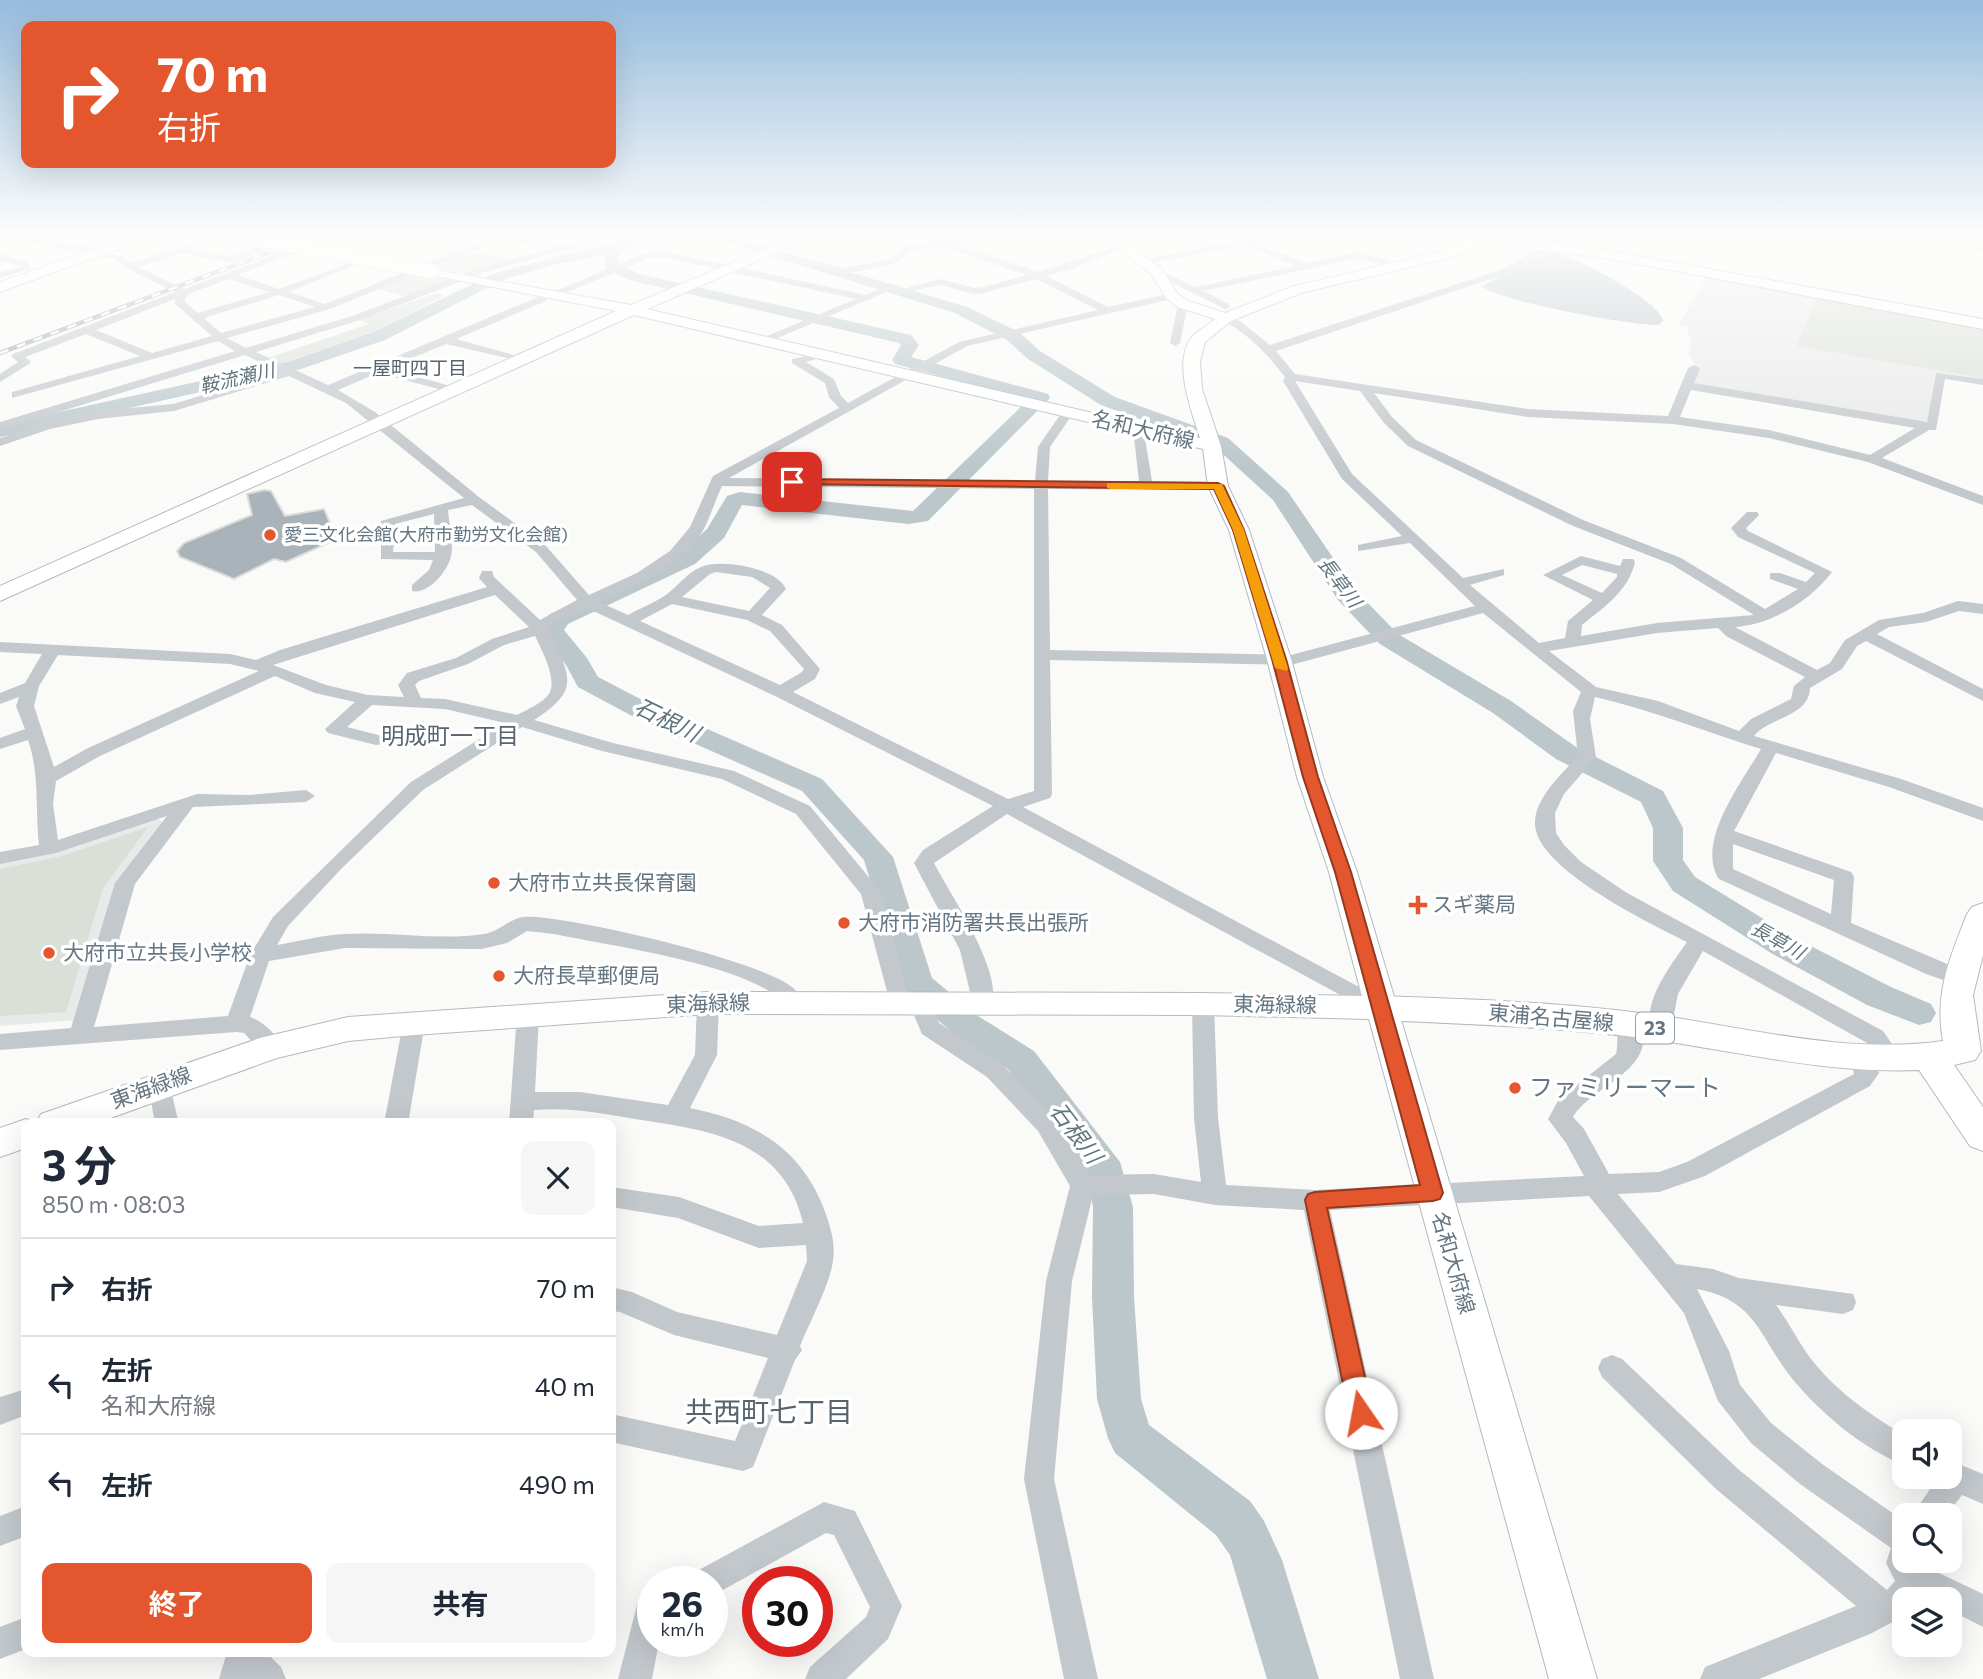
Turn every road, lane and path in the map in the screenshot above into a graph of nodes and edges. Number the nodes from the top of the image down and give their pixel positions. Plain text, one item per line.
1 (136, 311) edge
2 (189, 311) edge
3 (214, 311) edge
4 (309, 311) edge
5 (338, 311) edge
6 (374, 311) edge
7 (511, 311) edge
8 (629, 311) edge
9 (638, 311) edge
10 (837, 311) edge
11 (1101, 311) edge
12 (1177, 311) edge
13 (1384, 311) edge
14 (1915, 311) edge
15 (1226, 312) joint
16 (195, 317) junction
17 (356, 318) junction
18 (1983, 324) edge
19 (87, 330) junction
20 (219, 335) junction
21 (442, 339) junction
22 (766, 340) junction
23 (1175, 343) dead end
24 (1270, 349) junction
25 (244, 352) junction
26 (822, 354) junction
27 (149, 356) junction
28 (520, 360) junction
29 (375, 368) junction
30 (1694, 368) dead end
31 (286, 373) junction
32 (909, 374) junction
33 (1291, 377) junction
34 (0, 379) edge
35 (1983, 382) edge
36 (1689, 386) junction
37 (0, 387) edge
38 (1363, 387) junction
39 (327, 390) junction
40 (453, 391) junction
41 (16, 396) junction
42 (846, 408) junction
43 (51, 410) junction
44 (1059, 410) junction
45 (1674, 420) junction
46 (379, 424) junction
47 (0, 426) edge
48 (1927, 426) junction
49 (1139, 429) junction
50 (1210, 438) junction
51 (0, 442) edge
52 (1872, 458) junction
53 (715, 482) junction
54 (1041, 485) junction
55 (1146, 486) junction
56 (1218, 486) junction
57 (474, 500) junction
58 (1983, 501) edge
59 (441, 509) junction
60 (1752, 515) dead end
61 (1410, 540) junction
62 (1363, 548) dead end
63 (1640, 548) junction
64 (444, 556) junction
65 (1499, 572) dead end
66 (1625, 572) junction
67 (487, 574) dead end
68 (1775, 576) dead end
69 (1461, 583) junction
70 (417, 588) dead end
71 (1808, 588) junction
72 (498, 589) junction
73 (0, 594) edge
74 (670, 599) junction
75 (1603, 599) junction
76 (593, 604) junction
77 (1486, 608) junction
78 (1983, 609) edge
79 (1761, 613) dead end
80 (752, 617) junction
81 (630, 620) junction
82 (1722, 624) junction
83 (540, 629) junction
84 (1865, 634) junction
85 (1573, 642) junction
86 (0, 647) edge
87 (1536, 648) junction
88 (51, 651) junction
89 (1044, 654) junction
90 (1279, 659) junction
91 (257, 666) junction
92 (275, 670) junction
93 (1817, 677) junction
94 (31, 686) junction
95 (1590, 691) junction
96 (781, 692) junction
97 (1983, 696) edge
98 (0, 699) edge
99 (368, 700) junction
100 (415, 702) junction
101 (519, 721) junction
102 (34, 732) junction
103 (1743, 739) junction
104 (376, 740) dead end
105 (0, 744) edge
106 (1771, 747) junction
107 (47, 778) junction
108 (306, 796) dead end
109 (187, 803) junction
110 (1007, 806) junction
111 (1983, 815) edge
112 (1724, 834) junction
113 (49, 849) junction
114 (0, 858) edge
115 (1983, 914) edge
116 (1840, 925) junction
117 (1700, 940) junction
118 (261, 955) junction
119 (1958, 977) junction
120 (708, 1003) junction
121 (785, 1003) junction
122 (975, 1003) junction
123 (914, 1004) junction
124 (1203, 1004) junction
125 (1379, 1008) junction
126 (528, 1014) junction
127 (414, 1023) junction
128 (236, 1024) junction
129 (1646, 1027) junction
130 (81, 1034) junction
131 (0, 1042) edge
132 (272, 1047) junction
133 (1959, 1052) edge
134 (1875, 1057) junction
135 (160, 1084) junction
136 (522, 1113) edge
137 (675, 1115) junction
138 (69, 1118) edge
139 (166, 1118) edge
140 (397, 1118) edge
141 (21, 1135) edge
142 (1983, 1136) edge
143 (0, 1143) edge
144 (1598, 1184) junction
145 (1083, 1185) junction
146 (1433, 1193) junction
147 (1215, 1195) junction
148 (616, 1198) edge
149 (1315, 1200) junction
150 (819, 1233) junction
151 (1669, 1275) junction
152 (1740, 1289) junction
153 (616, 1299) edge
154 (1843, 1302) dead end
155 (788, 1350) junction
156 (1612, 1368) dead end
157 (21, 1404) edge
158 (0, 1411) edge
159 (616, 1429) edge
160 (1892, 1444) edge
161 (1963, 1480) edge
162 (1940, 1503) edge
163 (21, 1523) edge
164 (0, 1531) edge
165 (1892, 1531) edge
166 (728, 1571) edge
167 (1908, 1573) edge
168 (1916, 1573) edge
169 (1883, 1607) junction
170 (1983, 1611) edge
171 (21, 1635) edge
172 (0, 1643) edge
173 (242, 1657) edge
174 (248, 1657) edge
175 (640, 1657) edge
176 (236, 1679) edge
177 (269, 1679) edge
178 (635, 1679) edge
179 (822, 1679) edge
180 (1081, 1679) edge
181 (1418, 1679) edge
182 (1573, 1679) edge
183 (1717, 1679) edge

1 - 19 street
2 - 16 street
3 - 16 street
4 - 20 street
5 - 17 street
6 - 17 street
7 - 21 street
8 - 28 main road
9 - 22 main road, 名和大府線
10 - 22 street
11 - 32 street
12 - 23 street
13 - 24 street
14 - 18 main road
15 - 24 street
15 - 50 main road
16 - 20 street
17 - 25 street
19 - 27 street
19 - 34 street
20 - 25 street
20 - 27 street
21 - 28 street
21 - 29 street
22 - 26 main road, 名和大府線
24 - 33 street
25 - 31 street
25 - 43 street
26 - 32 main road, 名和大府線
26 - 42 street
27 - 41 street
28 - 40 main road
29 - 39 street
29 - 40 street
30 - 36 street
31 - 39 street
31 - 51 street
32 - 42 street
32 - 44 main road, 名和大府線
33 - 38 street
33 - 61 street
35 - 48 street
36 - 45 street
36 - 48 street
37 - 41 street
38 - 45 street
38 - 63 street
39 - 46 street
40 - 46 main road
41 - 43 street
42 - 53 street
43 - 47 street
44 - 49 main road, 名和大府線
44 - 54 street
45 - 52 street
46 - 57 street
46 - 73 main road
48 - 52 street
49 - 50 main road, 名和大府線
49 - 55 street
50 - 56 main road, 名和大府線
52 - 58 street
53 - 54 street
53 - 76 street
54 - 55 street
54 - 89 street
55 - 56 street
56 - 90 main road, 名和大府線
57 - 59 street
57 - 76 street
59 - 64 street
59 - 64 street
60 - 71 street
61 - 62 street
61 - 69 street
63 - 66 street
63 - 79 street
64 - 70 street
65 - 69 street
66 - 75 street
66 - 75 street
67 - 72 street
68 - 71 street
69 - 77 street
71 - 82 street
72 - 83 street
72 - 91 street
74 - 80 street
74 - 80 street
74 - 81 street
75 - 85 street
76 - 81 street
76 - 83 street
77 - 87 street
77 - 90 street
78 - 84 street
80 - 96 street
81 - 96 street
82 - 85 street
82 - 93 street
83 - 100 street
83 - 101 street
84 - 93 street
84 - 97 street
85 - 87 street
86 - 88 street
87 - 95 street
88 - 91 street
88 - 94 street
89 - 90 street
89 - 110 street
90 - 125 main road, 名和大府線
91 - 92 street
92 - 99 street
92 - 107 street
93 - 103 street
94 - 98 street
94 - 102 street
95 - 103 street
95 - 117 street
96 - 110 street
99 - 100 street
99 - 104 street
100 - 101 street
101 - 118 street
101 - 123 street
102 - 105 street
102 - 107 street
103 - 106 street
106 - 111 street
106 - 112 street
107 - 113 street
108 - 109 street
109 - 113 street
109 - 130 street
110 - 122 street
110 - 125 street
112 - 116 street
112 - 116 street
113 - 114 street
115 - 119 main road
116 - 119 street
117 - 129 street
117 - 134 street
118 - 121 street
118 - 128 street
119 - 133 main road
120 - 121 main road, 東海緑線
120 - 126 main road, 東海緑線
120 - 137 street
121 - 123 main road, 東海緑線
122 - 123 main road, 東海緑線
122 - 124 main road, 東海緑線
123 - 145 street
124 - 125 main road, 東海緑線
124 - 147 street
125 - 129 main road, 東浦名古屋線 / 23
125 - 146 main road, 名和大府線
126 - 127 main road, 東海緑線
126 - 136 street
127 - 132 main road, 東海緑線
127 - 140 street
128 - 130 street
128 - 132 street
129 - 134 main road, 東浦名古屋線 / 23
129 - 144 street
130 - 131 street
132 - 135 main road, 東海緑線
133 - 134 main road, 東浦名古屋線 / 23
133 - 142 main road
134 - 144 street
135 - 138 main road, 東海緑線
135 - 139 street
136 - 137 street
137 - 150 street
141 - 143 main road
144 - 146 street
144 - 151 street
145 - 147 street
145 - 180 street
146 - 149 street
146 - 182 main road, 名和大府線
147 - 149 street
148 - 150 street
149 - 181 street
150 - 155 street
151 - 152 street
151 - 165 street
152 - 154 street
152 - 160 street
153 - 155 street
155 - 159 street
156 - 169 street
157 - 158 street
161 - 162 street
163 - 164 street
166 - 179 street
167 - 169 street
168 - 170 street
169 - 183 street
171 - 172 street
173 - 176 street
174 - 177 street
175 - 178 street

